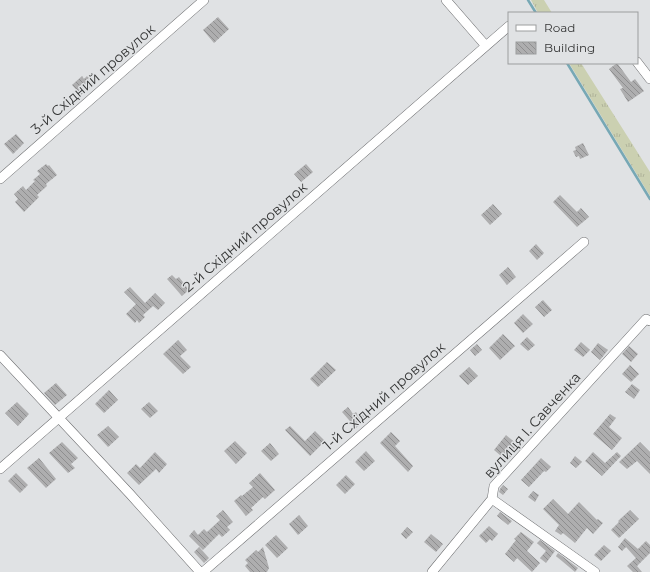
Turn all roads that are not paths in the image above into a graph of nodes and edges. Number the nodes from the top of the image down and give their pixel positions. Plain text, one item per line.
1 (204, 0) edge
2 (446, 0) edge
3 (508, 27) edge
4 (486, 46) junction
5 (638, 63) edge
6 (650, 79) edge
7 (0, 179) edge
8 (584, 242) dead end
9 (648, 320) edge
10 (0, 355) edge
11 (60, 417) junction
12 (0, 469) edge
13 (492, 499) junction
14 (201, 572) edge
15 (432, 572) edge
16 (595, 572) edge

1 - 7 street, 3-й Східний провулок
2 - 4 street
3 - 4 street, 2-й Східний провулок
4 - 11 street, 2-й Східний провулок
5 - 6 street
8 - 14 street, 1-й Східний провулок
9 - 13 street, вулиця І. Савченка
10 - 11 street
11 - 12 street, 2-й Східний провулок
11 - 14 street
13 - 15 street, вулиця І. Савченка
13 - 16 street

